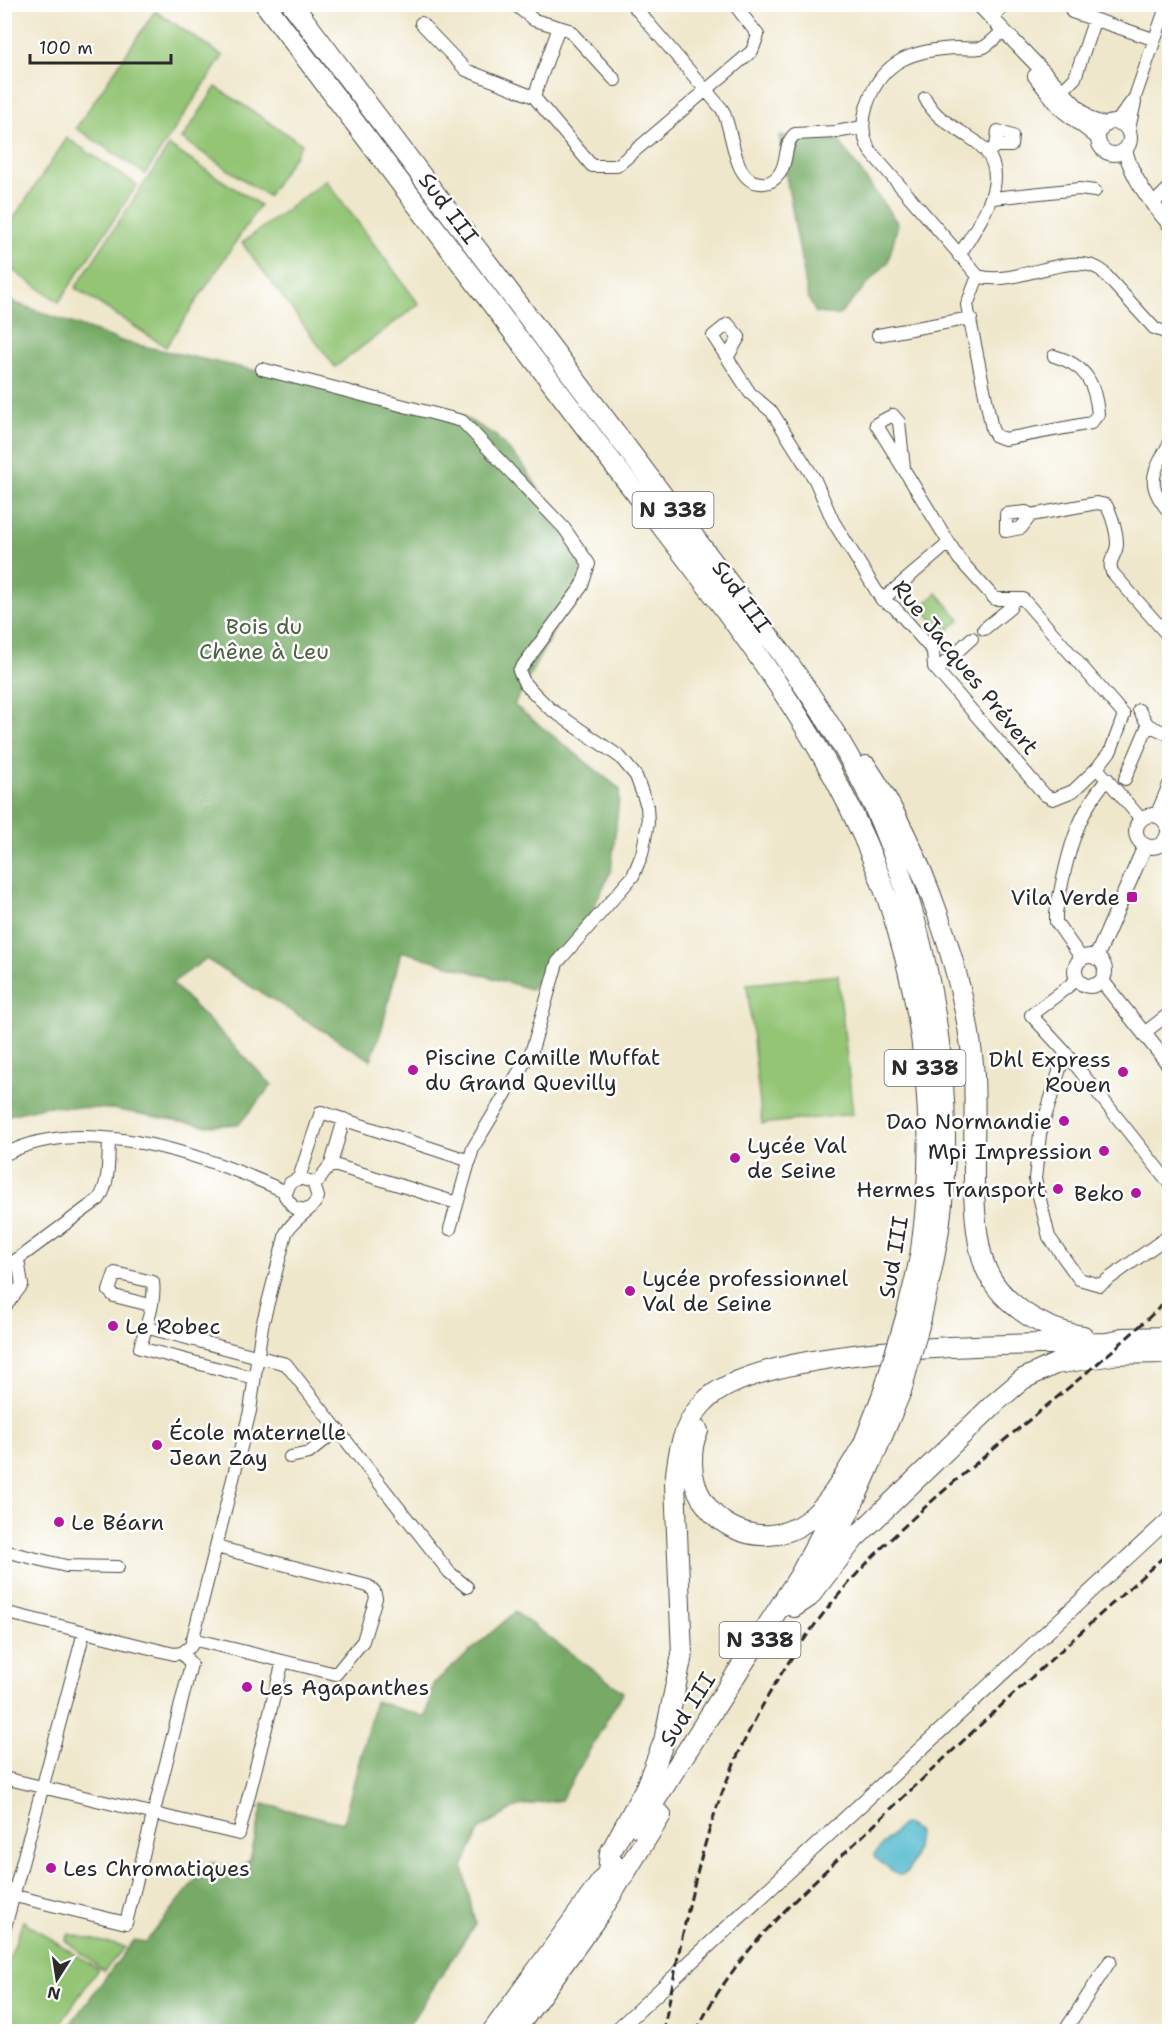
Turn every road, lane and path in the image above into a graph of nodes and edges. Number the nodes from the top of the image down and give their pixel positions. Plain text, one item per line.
1 (265, 4) edge
2 (292, 4) edge
3 (514, 4) edge
4 (632, 4) edge
5 (734, 4) edge
6 (978, 4) edge
7 (1005, 4) edge
8 (1070, 4) edge
9 (1167, 11) edge
10 (990, 19) junction
11 (1094, 21) junction
12 (421, 23) dead end
13 (559, 27) junction
14 (1002, 32) junction
15 (1153, 39) junction
16 (615, 80) dead end
17 (706, 90) junction
18 (1060, 92) junction
19 (534, 97) junction
20 (1135, 97) junction
21 (925, 98) dead end
22 (1111, 124) junction
23 (862, 127) junction
24 (1128, 133) junction
25 (1098, 138) junction
26 (1125, 150) junction
27 (1110, 154) junction
28 (1170, 187) edge
29 (1095, 191) dead end
30 (993, 198) junction
31 (1151, 203) junction
32 (1170, 225) edge
33 (959, 256) junction
34 (978, 276) junction
35 (971, 318) junction
36 (1170, 334) edge
37 (878, 335) dead end
38 (1054, 356) dead end
39 (727, 358) dead end
40 (262, 369) dead end
41 (1170, 442) edge
42 (904, 468) dead end
43 (1170, 513) edge
44 (1031, 515) dead end
45 (949, 543) junction
46 (1014, 599) junction
47 (882, 600) junction
48 (984, 629) dead end
49 (972, 638) dead end
50 (1170, 638) edge
51 (780, 651) junction
52 (937, 670) junction
53 (1139, 710) dead end
54 (1148, 726) junction
55 (1170, 735) edge
56 (1097, 768) junction
57 (1108, 779) junction
58 (1125, 779) dead end
59 (1170, 785) edge
60 (1157, 816) junction
61 (1142, 819) junction
62 (1168, 842) edge
63 (1145, 846) junction
64 (1089, 958) junction
65 (1078, 979) junction
66 (1102, 981) junction
67 (1170, 1013) edge
68 (1144, 1033) junction
69 (1065, 1052) junction
70 (1170, 1066) edge
71 (344, 1119) junction
72 (109, 1140) junction
73 (4, 1155) edge
74 (470, 1161) junction
75 (331, 1164) junction
76 (299, 1178) junction
77 (1170, 1184) edge
78 (315, 1185) junction
79 (287, 1197) junction
80 (457, 1203) junction
81 (306, 1210) junction
82 (450, 1229) dead end
83 (286, 1233) junction
84 (1170, 1235) edge
85 (18, 1259) junction
86 (4, 1269) edge
87 (150, 1305) dead end
88 (4, 1308) edge
89 (914, 1318) junction
90 (145, 1327) junction
91 (1170, 1337) edge
92 (1135, 1338) junction
93 (1170, 1353) edge
94 (1119, 1354) junction
95 (257, 1357) junction
96 (254, 1378) junction
97 (892, 1391) junction
98 (338, 1429) junction
99 (864, 1444) junction
100 (290, 1457) dead end
101 (1170, 1518) edge
102 (216, 1547) junction
103 (4, 1551) edge
104 (117, 1567) dead end
105 (466, 1587) dead end
106 (794, 1607) junction
107 (4, 1612) edge
108 (84, 1632) junction
109 (192, 1639) junction
110 (182, 1653) junction
111 (283, 1661) junction
112 (4, 1778) edge
113 (44, 1787) junction
114 (154, 1813) junction
115 (608, 1873) junction
116 (11, 1904) edge
117 (4, 1931) edge
118 (1110, 1961) dead end
119 (492, 2031) edge
120 (513, 2031) edge
121 (615, 2031) edge
122 (1064, 2031) edge

1 - 89 highway, Sud III / N 338
2 - 51 highway, Sud III / N 338
3 - 13 street
4 - 17 street
5 - 17 street
6 - 10 street
7 - 10 street
8 - 11 street
9 - 15 street
10 - 14 street
11 - 15 street
11 - 18 street
12 - 19 street
13 - 16 street
13 - 19 street
14 - 18 street
14 - 23 street
14 - 25 street
15 - 20 street
17 - 19 street
17 - 23 street
18 - 22 street
20 - 22 street
20 - 24 street
21 - 30 street
22 - 24 street
22 - 25 street
23 - 33 street
24 - 26 street
25 - 27 street
26 - 27 street
26 - 31 street
27 - 31 street
28 - 31 street
29 - 30 street
30 - 33 street
31 - 32 street
33 - 34 street
34 - 35 street
34 - 36 street
35 - 37 street
35 - 38 street
39 - 47 street, Rue Jacques Prévert
40 - 74 street
41 - 43 street
42 - 45 street
44 - 50 street
45 - 46 street
45 - 47 street
46 - 48 street
46 - 56 street
47 - 52 street, Rue Jacques Prévert
49 - 52 street
51 - 89 highway, Sud III / N 338
51 - 92 highway
52 - 56 street, Rue Jacques Prévert
53 - 54 street
54 - 55 street
54 - 58 street
56 - 57 street
57 - 61 street
57 - 64 street
59 - 60 street
60 - 61 street
60 - 62 street
61 - 63 street
62 - 63 street
63 - 64 street
64 - 65 street
64 - 66 street
65 - 66 street
65 - 69 street
66 - 68 street
67 - 68 street
68 - 70 street
69 - 77 street
69 - 84 street
71 - 74 street
71 - 75 street
71 - 76 street
72 - 73 street
72 - 79 street
72 - 85 street
74 - 80 street
75 - 78 street
75 - 80 street
76 - 78 street
76 - 79 street
78 - 81 street
79 - 81 street
79 - 83 street
80 - 82 street
81 - 83 street
83 - 95 street
85 - 86 street
85 - 88 street
87 - 90 street
89 - 97 highway, N 338, bridge
90 - 95 street
90 - 96 street
91 - 92 highway
92 - 115 highway
93 - 94 highway
94 - 99 highway
94 - 106 highway
95 - 96 street
95 - 98 street
96 - 102 street
97 - 99 highway, Sud III / N 338
97 - 106 highway, Sud III / N 338
98 - 100 street
98 - 105 street
99 - 115 highway, Sud III / N 338
101 - 121 street
102 - 109 street
102 - 111 street
103 - 104 street
106 - 120 highway, Sud III / N 338
107 - 108 street
108 - 110 street
108 - 113 street
109 - 110 street
109 - 111 street
110 - 114 street
111 - 114 street
112 - 113 street
113 - 114 street
113 - 116 street
114 - 116 street
115 - 119 highway, Sud III / N 338
116 - 117 street
118 - 122 street

